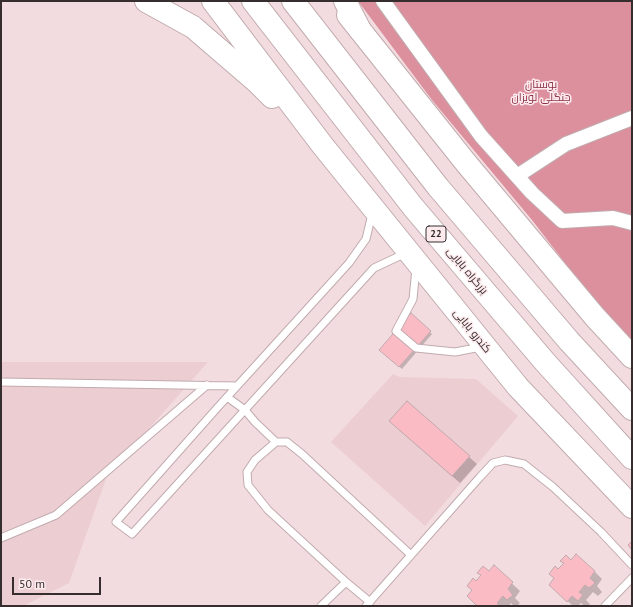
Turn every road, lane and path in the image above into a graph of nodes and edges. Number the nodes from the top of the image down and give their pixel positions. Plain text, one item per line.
1 (146, 1) edge
2 (213, 1) edge
3 (253, 1) edge
4 (293, 1) edge
5 (337, 1) edge
6 (345, 1) edge
7 (383, 1) edge
8 (360, 30) junction
9 (632, 118) edge
10 (328, 153) junction
11 (517, 176) junction
12 (373, 210) junction
13 (632, 223) edge
14 (412, 257) junction
15 (485, 347) junction
16 (632, 358) edge
17 (1, 382) edge
18 (207, 385) junction
19 (238, 386) junction
20 (227, 397) junction
21 (632, 409) edge
22 (245, 410) junction
23 (276, 442) junction
24 (632, 458) edge
25 (632, 507) edge
26 (1, 538) edge
27 (411, 555) junction
28 (632, 565) edge
29 (632, 578) edge
30 (346, 582) junction
31 (368, 604) edge
32 (321, 606) edge
33 (605, 606) edge

1 - 10 main road
2 - 10 main road
3 - 24 main road, بزرگراه بابایی / 22
4 - 21 main road
5 - 8 main road
6 - 8 main road
7 - 11 street
8 - 16 main road
9 - 11 street
10 - 12 main road, کندرو بابایی
11 - 13 street
12 - 14 main road, کندرو بابایی
12 - 19 lane
14 - 15 main road, کندرو بابایی
14 - 15 lane
14 - 22 lane
15 - 25 main road, کندرو بابایی
17 - 18 lane
18 - 19 lane
18 - 26 lane
19 - 20 lane
20 - 22 lane
20 - 22 lane
22 - 23 lane
23 - 27 lane
23 - 30 lane
27 - 28 lane
27 - 31 lane
29 - 33 lane
30 - 31 lane
30 - 32 lane

